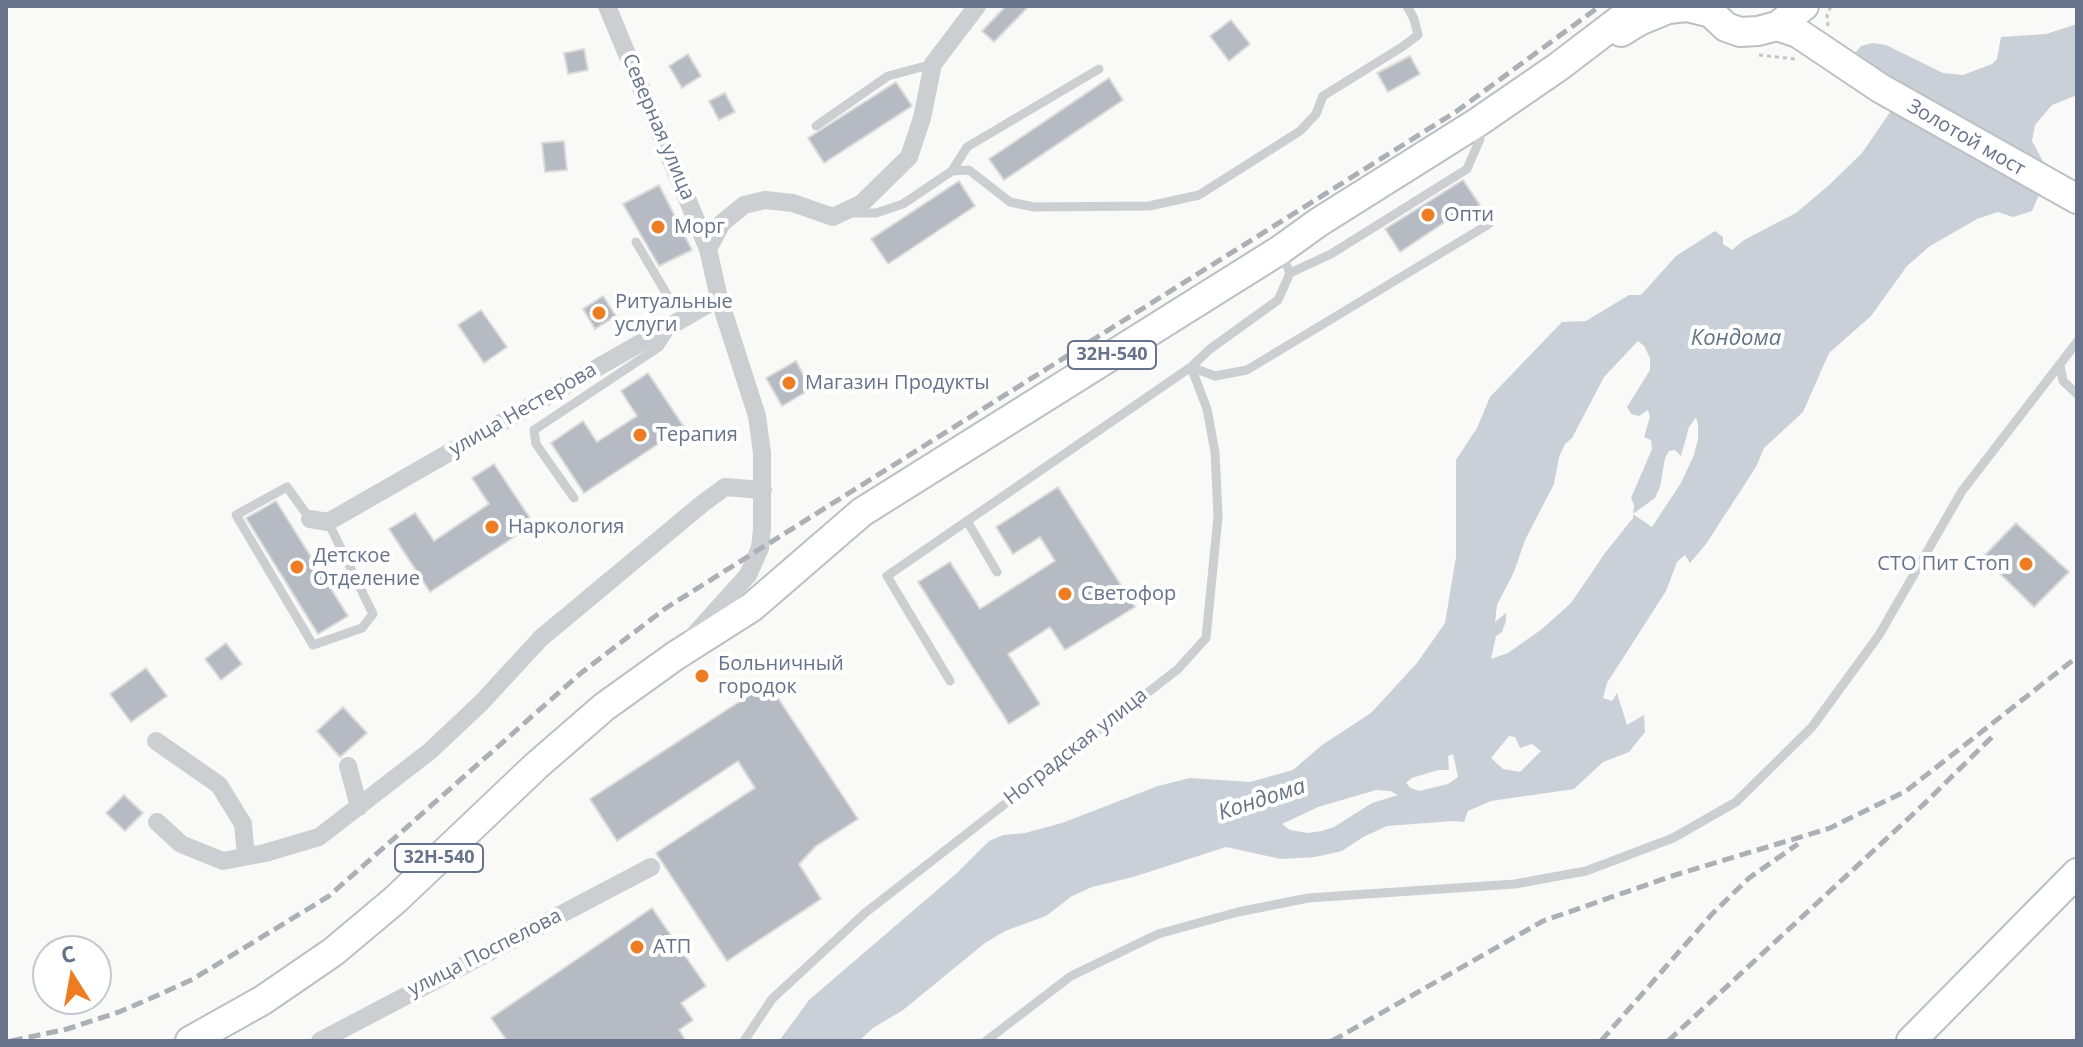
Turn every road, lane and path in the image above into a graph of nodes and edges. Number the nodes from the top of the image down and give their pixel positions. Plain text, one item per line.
1 (607, 6) edge
2 (977, 6) edge
3 (1407, 6) edge
4 (1638, 6) edge
5 (1831, 6) edge
6 (1710, 10) edge
7 (1795, 18) edge
8 (1827, 30) dead end
9 (933, 64) junction
10 (1558, 67) junction
11 (1099, 69) dead end
12 (816, 126) dead end
13 (952, 171) junction
14 (2065, 194) edge
15 (842, 212) junction
16 (1489, 224) dead end
17 (636, 242) dead end
18 (708, 249) junction
19 (1285, 262) junction
20 (719, 298) junction
21 (693, 313) junction
22 (675, 323) junction
23 (2077, 342) edge
24 (2060, 365) junction
25 (1191, 367) junction
26 (2063, 381) junction
27 (2077, 382) edge
28 (2077, 394) edge
29 (763, 490) junction
30 (574, 498) dead end
31 (319, 520) junction
32 (967, 521) junction
33 (997, 572) dead end
34 (675, 656) junction
35 (950, 681) dead end
36 (156, 741) dead end
37 (348, 766) dead end
38 (359, 807) junction
39 (157, 822) dead end
40 (246, 856) junction
41 (651, 867) dead end
42 (2077, 873) edge
43 (190, 1041) edge
44 (320, 1041) edge
45 (744, 1041) edge
46 (986, 1041) edge
47 (1911, 1041) edge

1 - 18 street, Северная улица
2 - 9 street
3 - 13 lane
4 - 10 main road, 32Н-540
5 - 8 path
6 - 7 main road, 32Н-540
6 - 10 main road, 32Н-540
7 - 14 main road, Золотой мост
9 - 12 lane
9 - 15 street
10 - 19 main road, 32Н-540
11 - 13 lane
13 - 15 lane
15 - 18 street
16 - 25 lane
17 - 21 lane
18 - 20 street
19 - 25 lane
19 - 34 main road, 32Н-540
20 - 21 street, улица Нестерова
20 - 29 street
21 - 22 street, улица Нестерова
22 - 30 lane
22 - 31 street, улица Нестерова
23 - 24 lane
24 - 26 lane
24 - 46 lane
25 - 32 lane
25 - 45 lane, Ноградская улица
26 - 27 lane
26 - 28 lane
29 - 34 street
29 - 38 street
31 - 31 lane
32 - 33 lane
32 - 35 lane
34 - 43 main road, 32Н-540
36 - 40 street
37 - 38 street
38 - 40 street
39 - 40 street
41 - 44 street, улица Поспелова
42 - 47 main road

